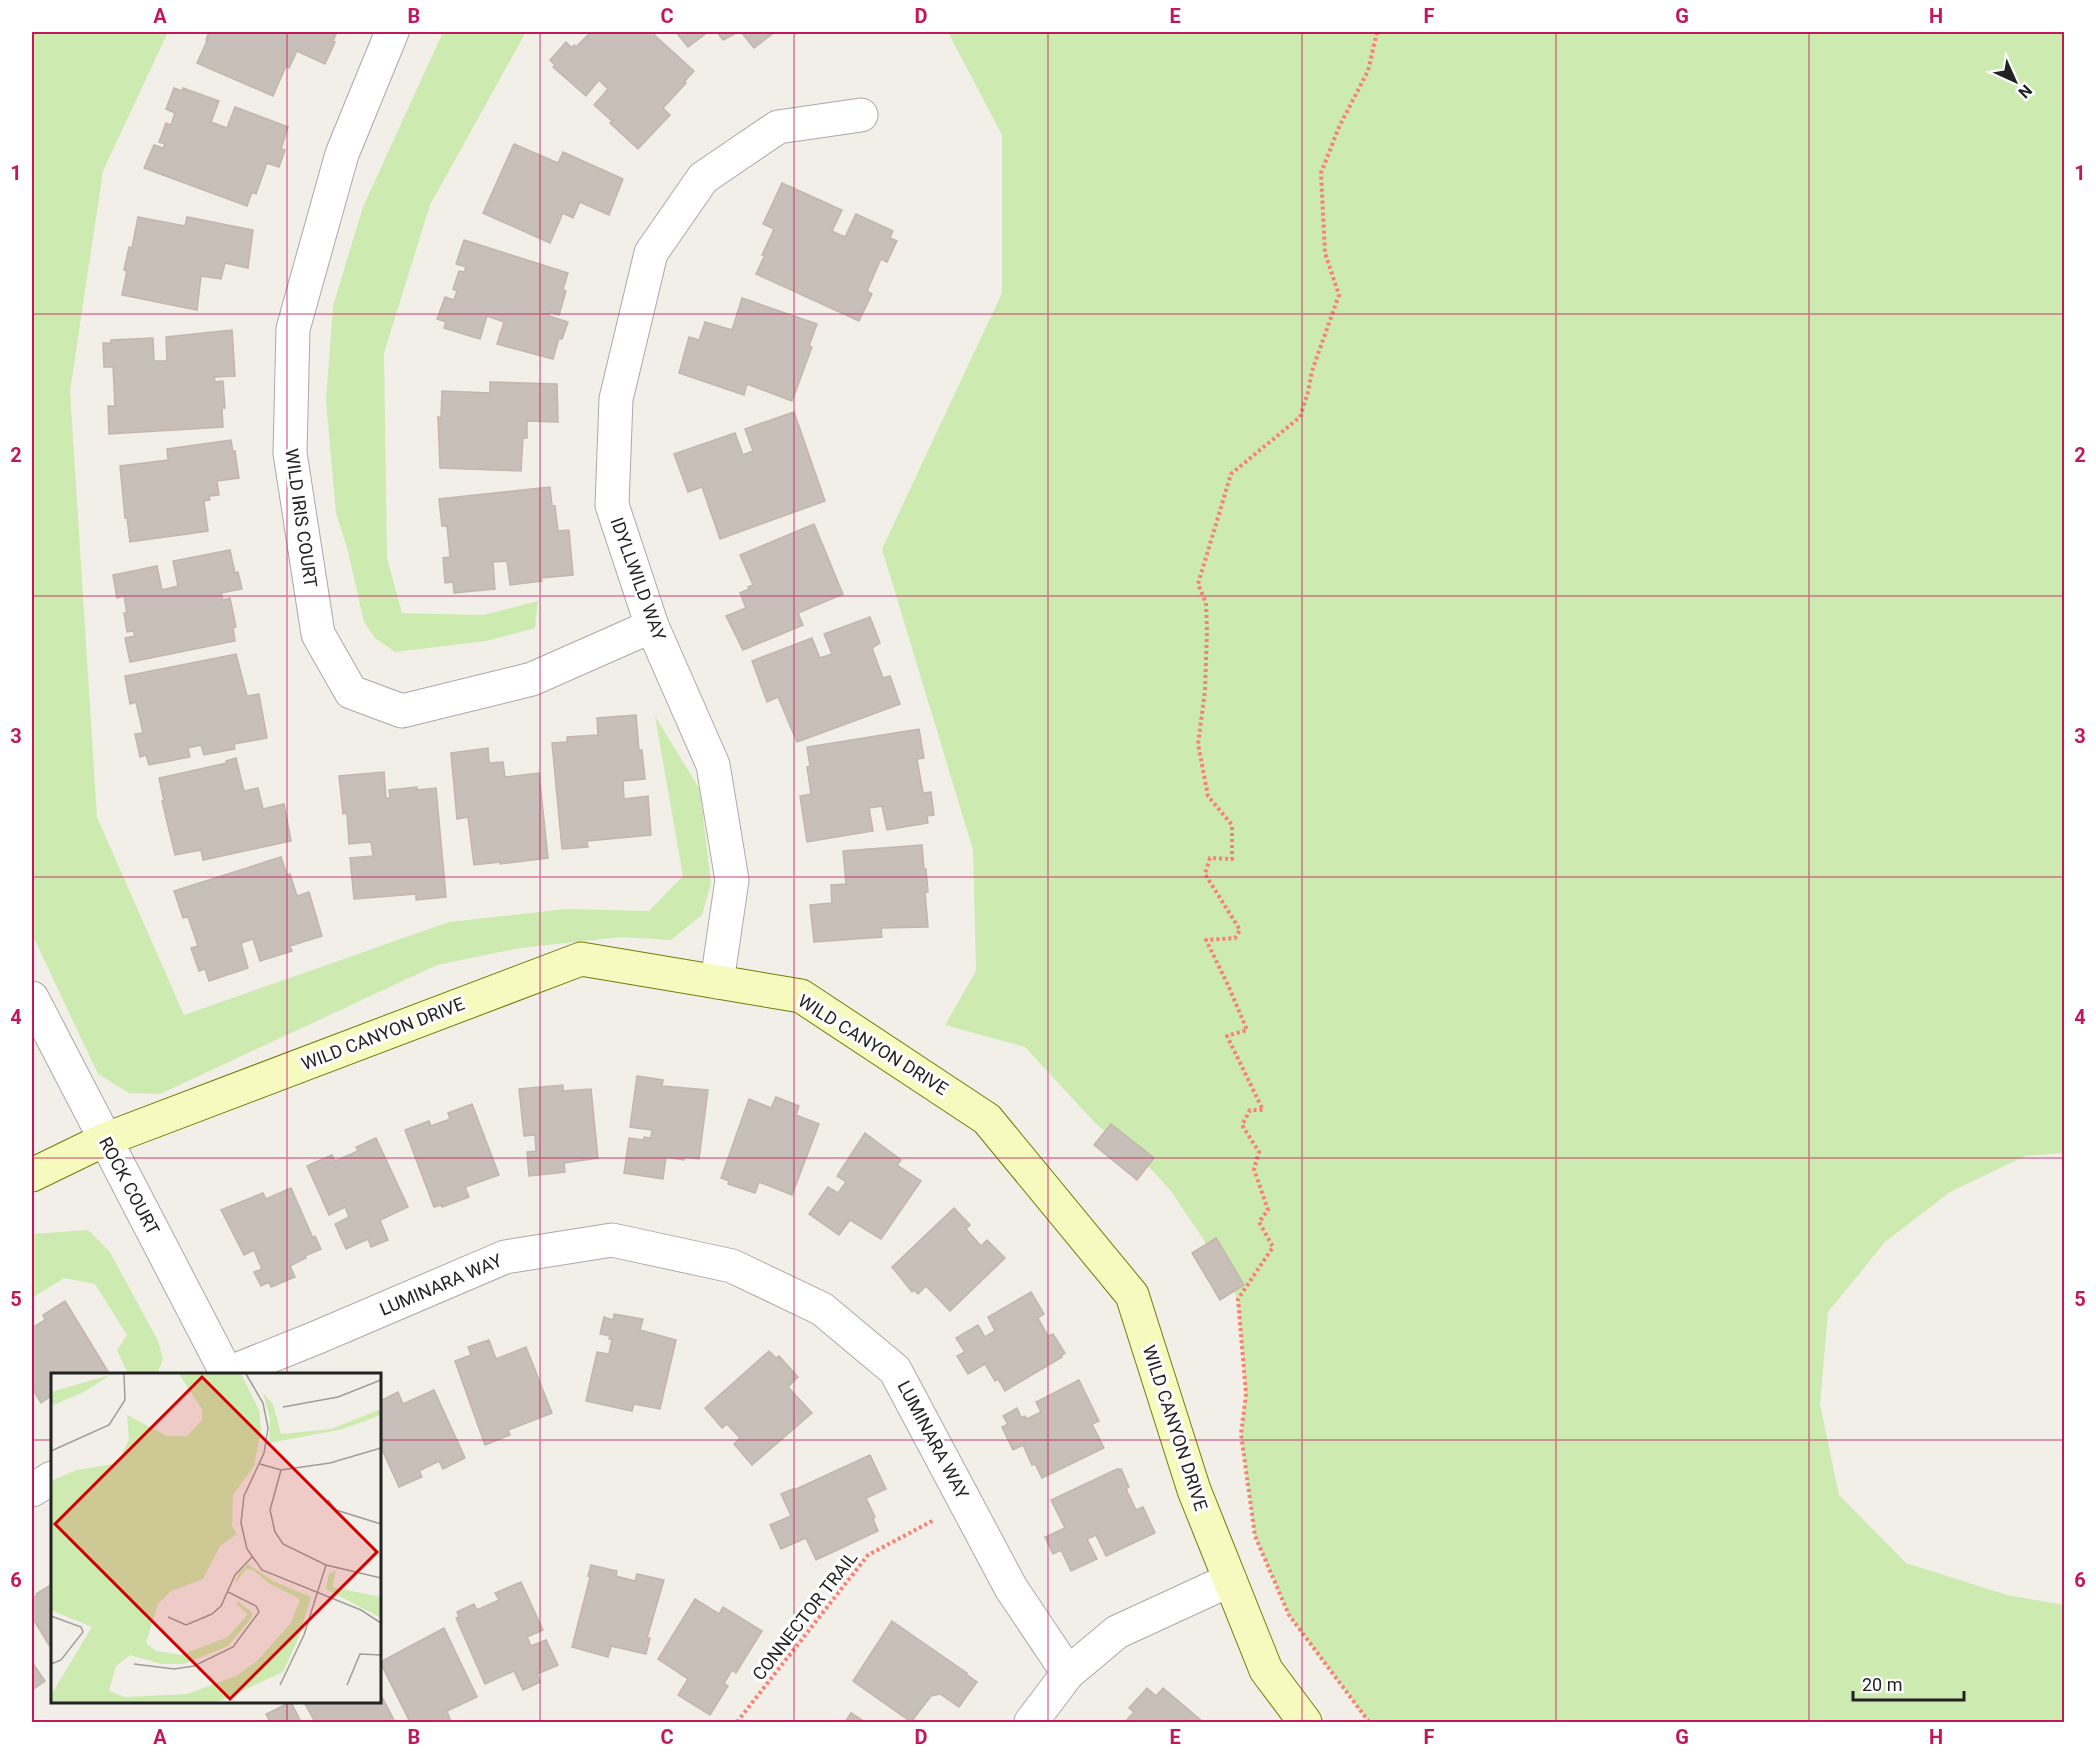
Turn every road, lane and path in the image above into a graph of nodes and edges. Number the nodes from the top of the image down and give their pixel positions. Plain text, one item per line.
1 (392, 32) edge
2 (1377, 32) edge
3 (861, 116) dead end
4 (652, 626) junction
5 (717, 982) junction
6 (32, 998) edge
7 (104, 1140) junction
8 (32, 1175) edge
9 (225, 1373) edge
10 (228, 1373) edge
11 (51, 1479) edge
12 (32, 1490) edge
13 (966, 1503) junction
14 (1230, 1580) junction
15 (1068, 1673) junction
16 (737, 1722) edge
17 (1031, 1722) edge
18 (1305, 1722) edge
19 (1369, 1722) edge

1 - 4 street, WILD IRIS COURT
2 - 19 path
3 - 4 street, IDYLLWILD WAY
4 - 5 street, IDYLLWILD WAY
5 - 7 street, WILD CANYON DRIVE
5 - 14 street, WILD CANYON DRIVE
6 - 7 street, ROCK COURT
7 - 8 street, WILD CANYON DRIVE
7 - 9 street, ROCK COURT
10 - 13 street, LUMINARA WAY
11 - 12 street
13 - 15 street, LUMINARA WAY
13 - 16 path, CONNECTOR TRAIL
14 - 15 street
14 - 18 street, WILD CANYON DRIVE
15 - 17 street

